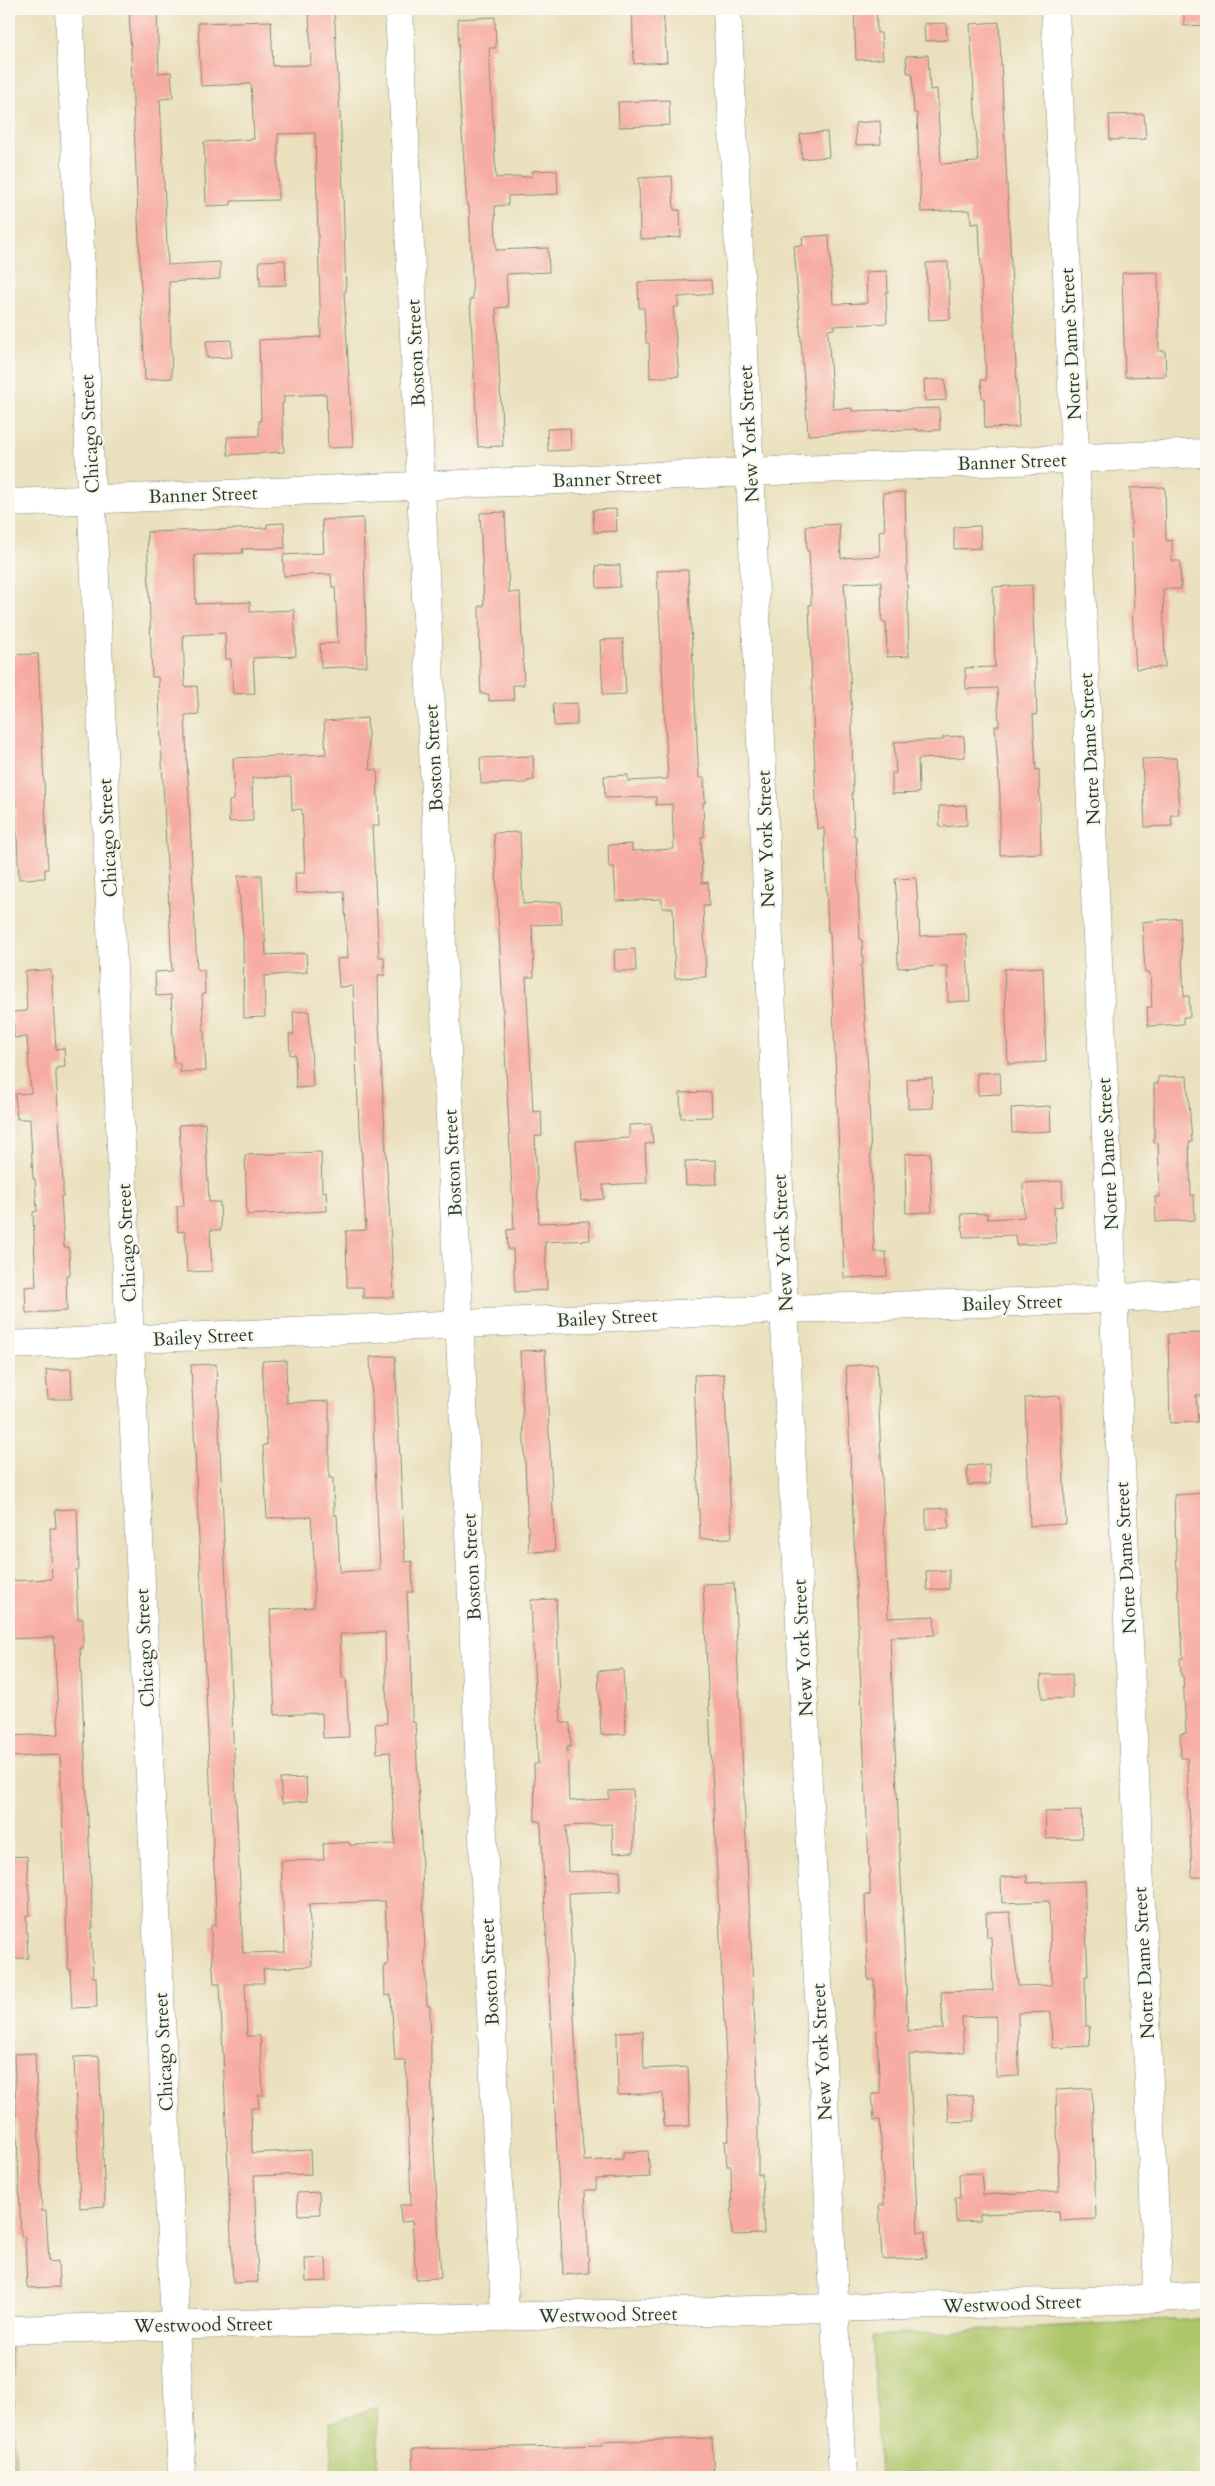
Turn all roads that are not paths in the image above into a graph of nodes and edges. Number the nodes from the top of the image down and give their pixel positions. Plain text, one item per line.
1 (69, 9) edge
2 (399, 9) edge
3 (727, 9) edge
4 (1055, 9) edge
5 (1206, 453) edge
6 (1075, 458) junction
7 (750, 472) junction
8 (421, 485) junction
9 (92, 499) junction
10 (9, 502) edge
11 (1206, 1293) edge
12 (1113, 1299) junction
13 (785, 1309) junction
14 (459, 1324) junction
15 (130, 1339) junction
16 (9, 1345) edge
17 (1206, 2295) edge
18 (1156, 2298) junction
19 (834, 2308) junction
20 (505, 2316) junction
21 (175, 2325) junction
22 (9, 2330) edge
23 (182, 2477) edge
24 (843, 2477) edge

1 - 9 street, Chicago Street
2 - 8 street, Boston Street
3 - 7 street, New York Street
4 - 6 street, Notre Dame Street
5 - 6 street, Banner Street
6 - 7 street, Banner Street
6 - 12 street, Notre Dame Street
7 - 8 street, Banner Street
7 - 13 street, New York Street
8 - 9 street, Banner Street
8 - 14 street, Boston Street
9 - 10 street, Banner Street
9 - 15 street, Chicago Street
11 - 12 street, Bailey Street
12 - 13 street, Bailey Street
12 - 18 street, Notre Dame Street
13 - 14 street, Bailey Street
13 - 19 street, New York Street
14 - 15 street, Bailey Street
14 - 20 street, Boston Street
15 - 16 street, Bailey Street
15 - 21 street, Chicago Street
17 - 18 street, Westwood Street
18 - 19 street, Westwood Street
19 - 20 street, Westwood Street
19 - 24 street, New York Street
20 - 21 street, Westwood Street
21 - 22 street, Westwood Street
21 - 23 street, Chicago Street

